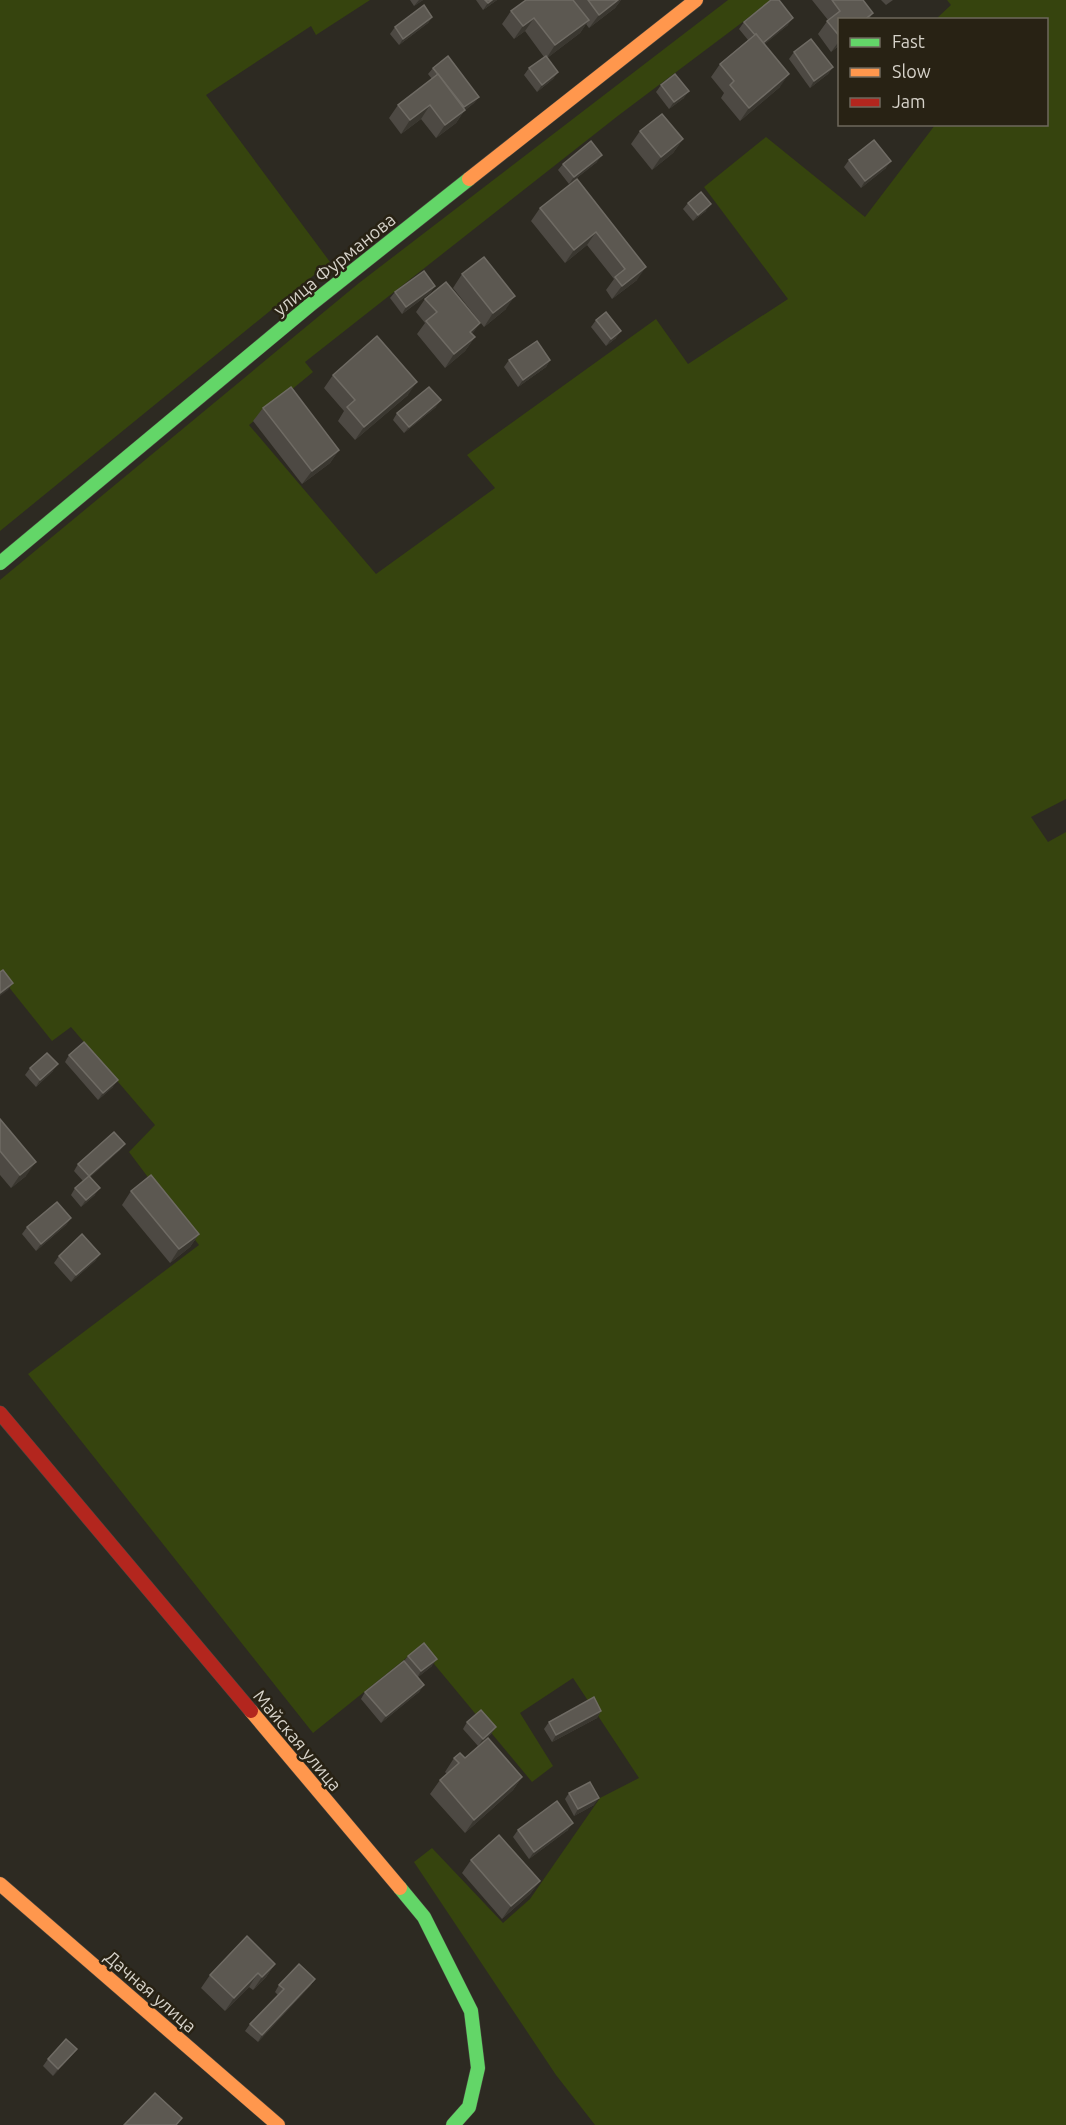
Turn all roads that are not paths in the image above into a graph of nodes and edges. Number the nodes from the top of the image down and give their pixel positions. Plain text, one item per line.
1 (696, 0) edge
2 (0, 563) edge
3 (0, 1413) edge
4 (0, 1884) edge
5 (278, 2125) edge
6 (453, 2125) edge

1 - 2 street, улица Фурманова
3 - 6 street, Майская улица
4 - 5 street, Дачная улица

